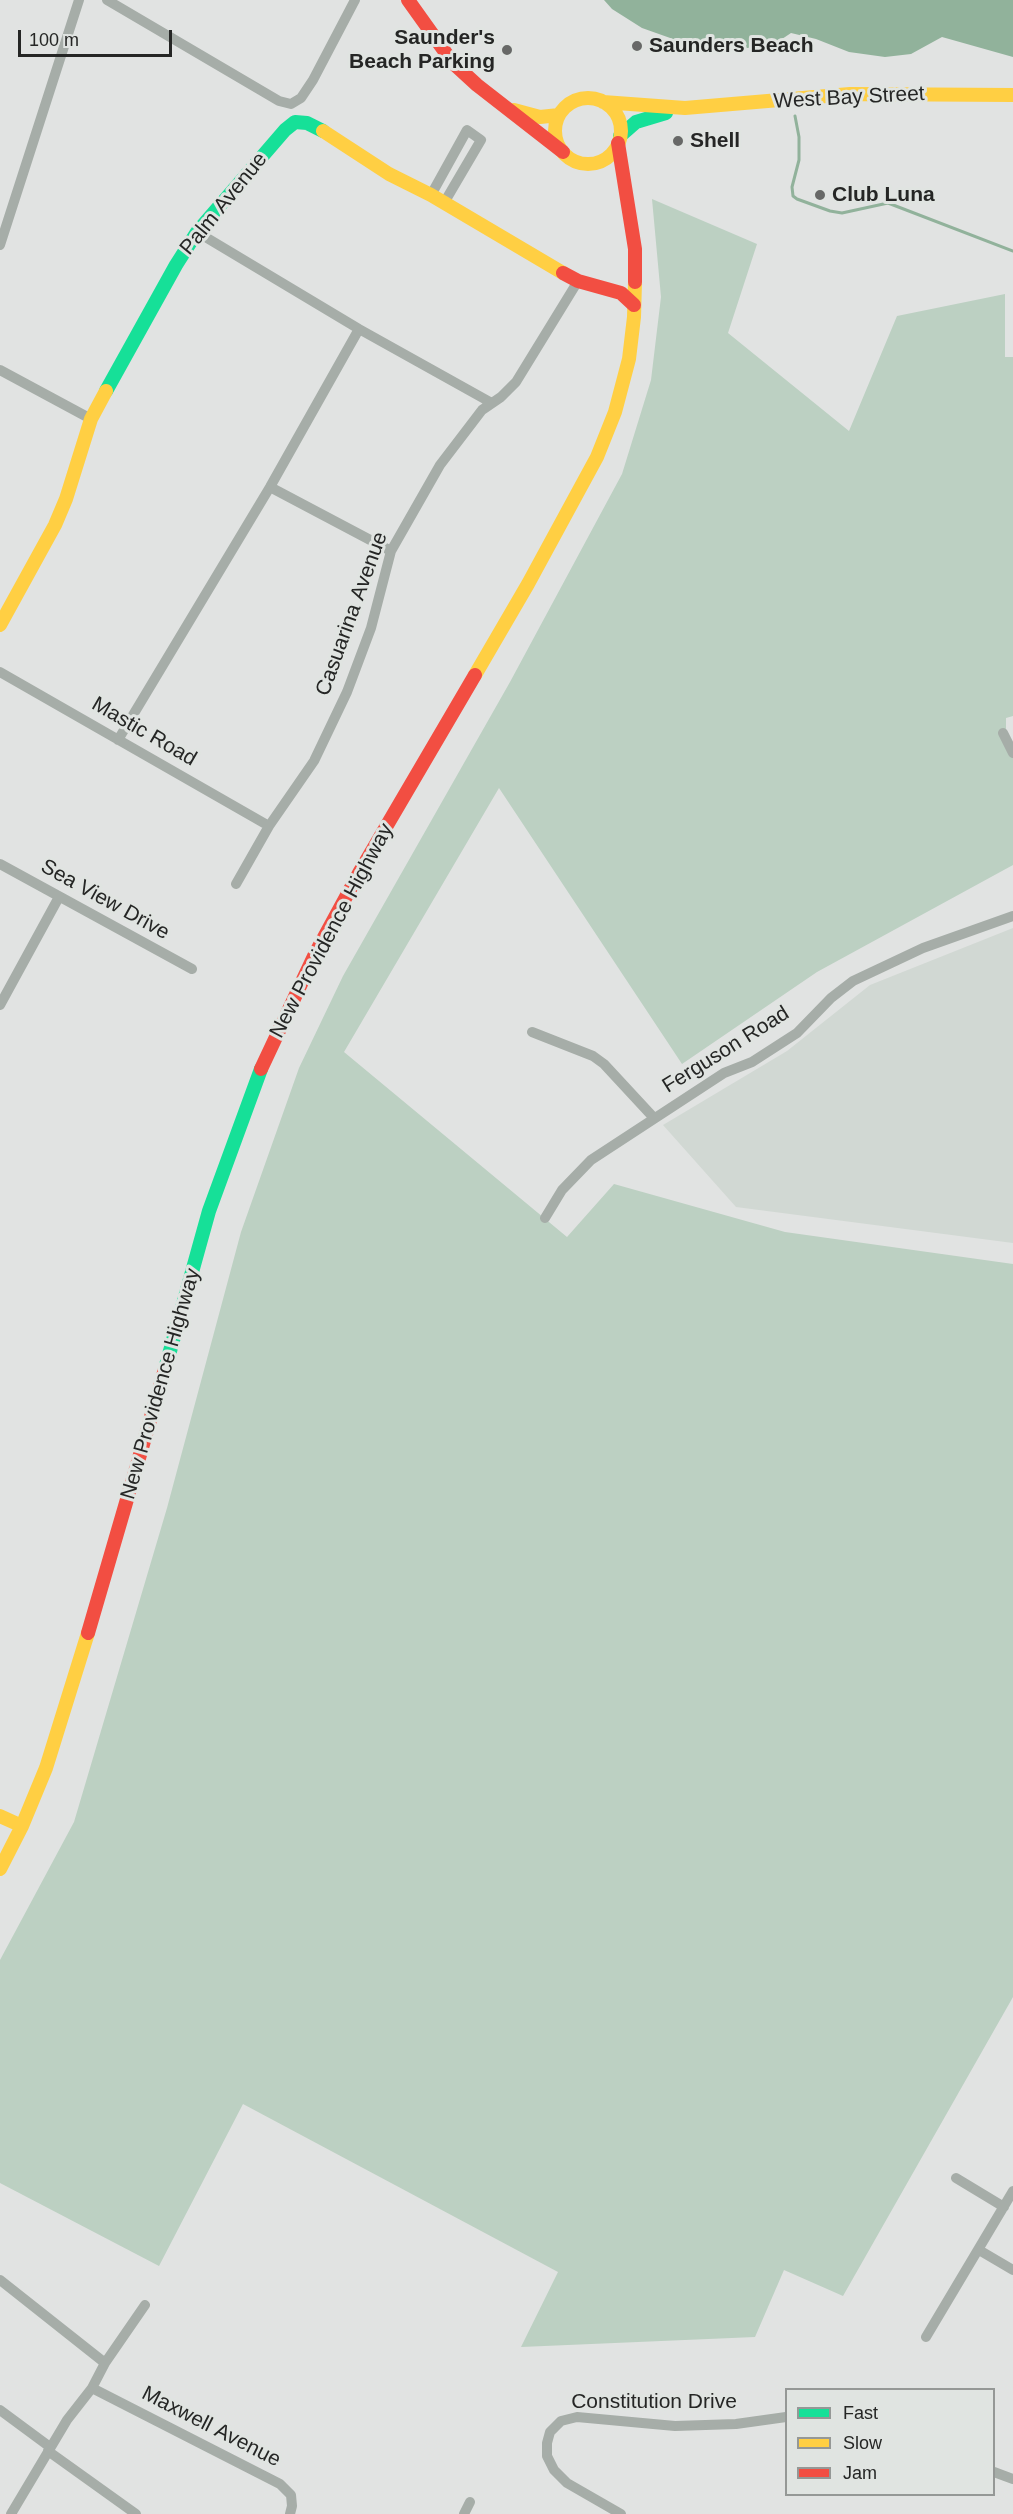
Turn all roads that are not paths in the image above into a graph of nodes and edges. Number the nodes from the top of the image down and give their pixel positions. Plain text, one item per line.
1 (79, 0) edge
2 (107, 0) edge
3 (355, 0) edge
4 (408, 0) edge
5 (1013, 95) edge
6 (603, 102) junction
7 (503, 105) junction
8 (685, 108) junction
9 (559, 115) junction
10 (620, 139) junction
11 (563, 152) junction
12 (597, 162) junction
13 (431, 195) junction
14 (444, 203) junction
15 (631, 224) junction
16 (197, 232) junction
17 (0, 245) edge
18 (578, 280) junction
19 (635, 281) junction
20 (621, 293) junction
21 (634, 305) junction
22 (359, 329) junction
23 (0, 370) edge
24 (490, 402) junction
25 (91, 419) junction
26 (270, 487) junction
27 (391, 551) junction
28 (0, 625) edge
29 (0, 672) edge
30 (1003, 733) dead end
31 (118, 740) junction
32 (1013, 753) edge
33 (269, 826) junction
34 (0, 864) edge
35 (236, 884) dead end
36 (59, 897) junction
37 (1013, 916) edge
38 (192, 969) dead end
39 (0, 1005) edge
40 (532, 1032) dead end
41 (654, 1118) junction
42 (545, 1218) dead end
43 (0, 1816) edge
44 (22, 1826) junction
45 (0, 1869) edge
46 (956, 2178) dead end
47 (1012, 2193) edge
48 (1004, 2207) junction
49 (979, 2250) junction
50 (1013, 2270) edge
51 (0, 2280) edge
52 (145, 2305) dead end
53 (926, 2337) dead end
54 (105, 2363) junction
55 (92, 2388) junction
56 (0, 2410) edge
57 (785, 2417) edge
58 (49, 2449) junction
59 (995, 2473) edge
60 (1013, 2480) edge
61 (470, 2502) dead end
62 (11, 2514) edge
63 (136, 2514) edge
64 (290, 2514) edge
65 (464, 2514) edge
66 (621, 2514) edge

1 - 17 street
2 - 3 street
4 - 7 main road
5 - 8 main road, West Bay Street
6 - 8 main road, West Bay Street
6 - 9 main road, West Bay Street
6 - 10 main road
7 - 9 main road
7 - 11 main road
8 - 10 main road, West Bay Street
9 - 11 main road
10 - 12 main road, West Bay Street
10 - 15 main road, New Providence Highway
11 - 12 main road
12 - 15 main road, New Providence Highway
13 - 14 main road, Palm Avenue
13 - 14 street
13 - 16 main road, Palm Avenue
14 - 18 main road, Palm Avenue
15 - 19 main road, New Providence Highway
16 - 22 street
16 - 25 main road, Palm Avenue
18 - 20 main road, Palm Avenue
18 - 24 street, Casuarina Avenue
19 - 20 street
19 - 21 main road, New Providence Highway
20 - 21 main road, Palm Avenue
21 - 44 main road, New Providence Highway
22 - 24 street
22 - 26 street
23 - 25 street
24 - 27 street, Casuarina Avenue
25 - 28 main road, Palm Avenue
26 - 27 street
26 - 31 street
27 - 33 street, Casuarina Avenue
29 - 31 street, Mastic Road
30 - 32 street
31 - 33 street, Mastic Road
33 - 35 street, Casuarina Avenue
34 - 36 street, Sea View Drive
36 - 38 street, Sea View Drive
36 - 39 street
37 - 41 street, Ferguson Road
40 - 41 street
41 - 42 street, Ferguson Road
43 - 44 main road
44 - 45 main road, New Providence Highway
46 - 48 street
47 - 48 street
48 - 49 street
49 - 50 street
49 - 53 street
51 - 54 street
52 - 54 street
54 - 55 street
55 - 58 street
55 - 64 street, Maxwell Avenue
56 - 58 street
57 - 66 street, Constitution Drive
58 - 62 street
58 - 63 street
59 - 60 street
61 - 65 street

